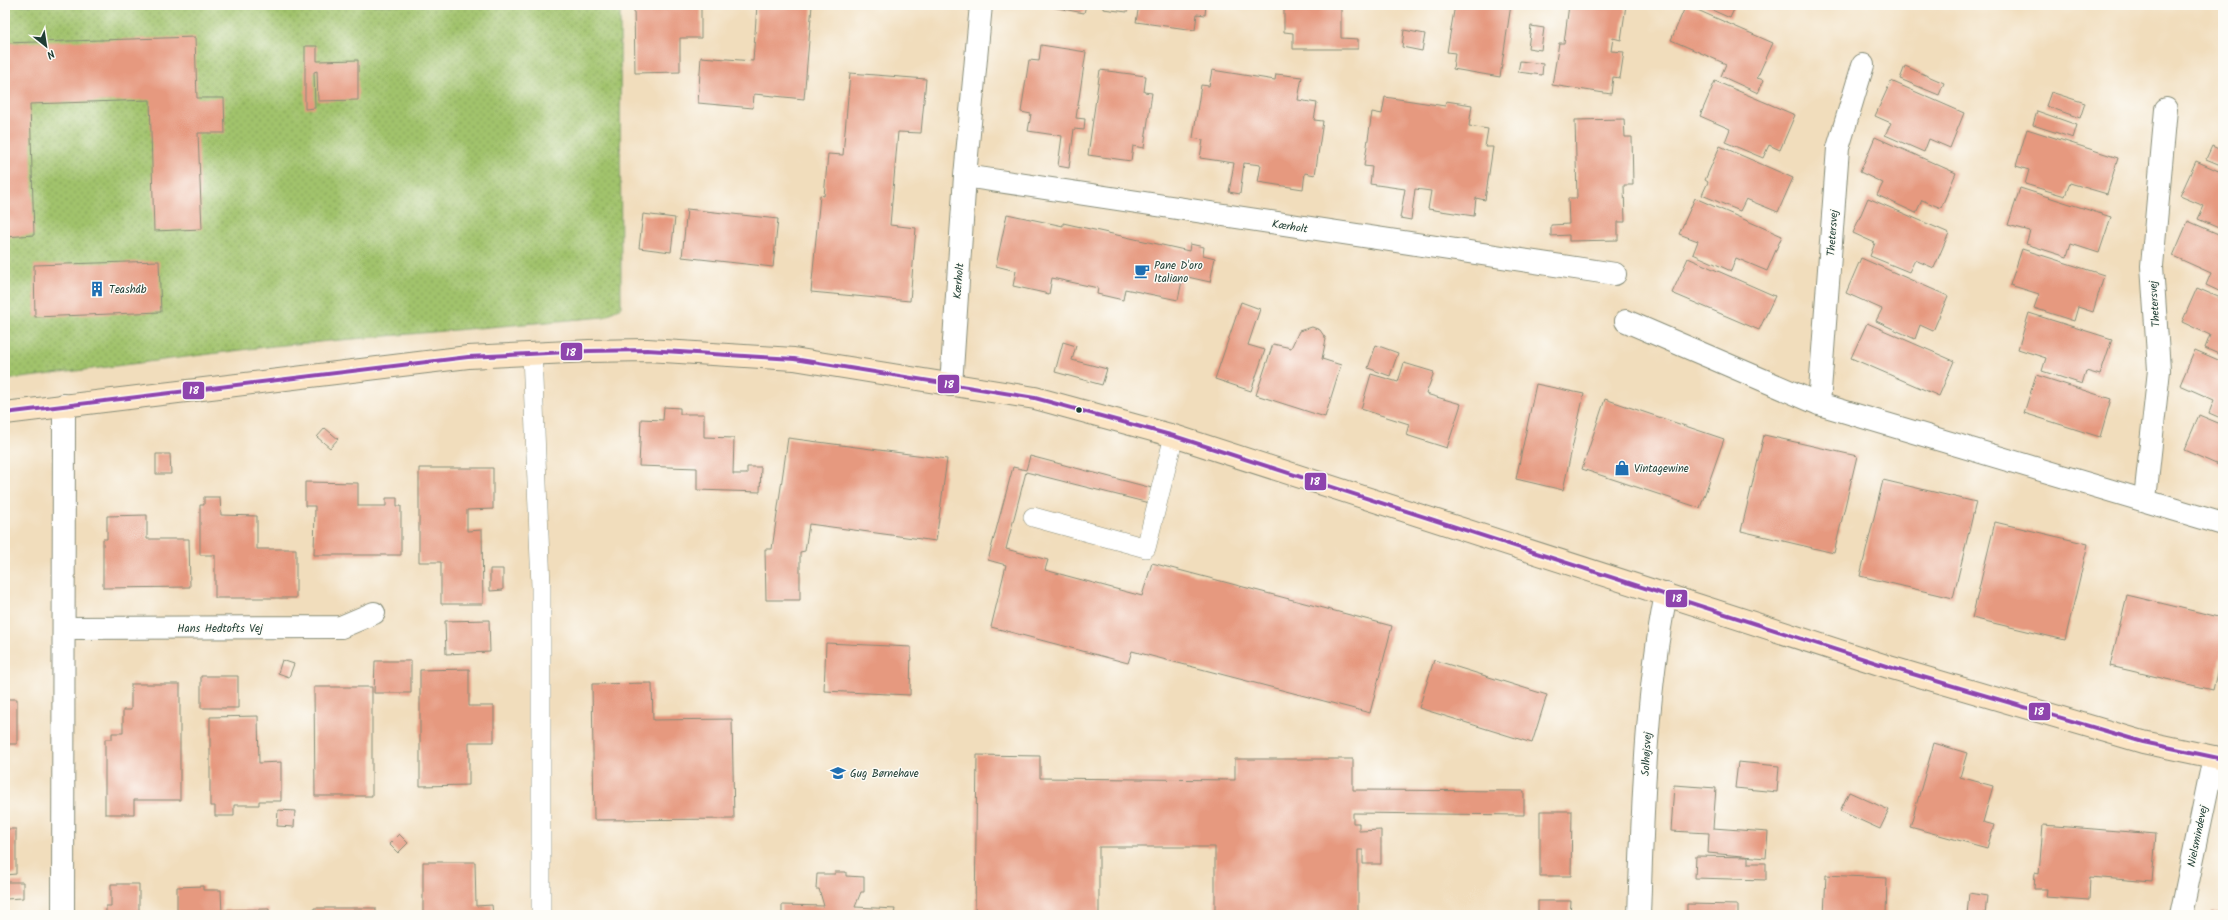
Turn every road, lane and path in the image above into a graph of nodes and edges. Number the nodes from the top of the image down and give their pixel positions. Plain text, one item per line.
1 (981, 5) edge
2 (1863, 65) dead end
3 (2166, 109) dead end
4 (965, 176) junction
5 (1615, 274) dead end
6 (1626, 321) dead end
7 (532, 353) junction
8 (951, 386) junction
9 (1819, 404) junction
10 (64, 405) junction
11 (5, 413) edge
12 (1174, 436) junction
13 (2145, 499) junction
14 (1033, 517) dead end
15 (2223, 524) edge
16 (1666, 594) junction
17 (374, 613) dead end
18 (64, 628) junction
19 (2218, 758) edge
20 (63, 915) edge
21 (541, 915) edge
22 (1639, 915) edge
23 (2181, 915) edge

1 - 4 street, Kærholt
2 - 9 street, Thetersvej
3 - 13 street, Thetersvej
4 - 5 street, Kærholt
4 - 8 street, Kærholt
6 - 9 street
7 - 8 street, Nielsmindevej
7 - 10 street, Nielsmindevej
7 - 21 lane
8 - 12 street, Nielsmindevej
9 - 13 street
10 - 11 street, Nielsmindevej
10 - 18 street
12 - 14 lane
12 - 16 street, Nielsmindevej
13 - 15 street
16 - 19 street, Nielsmindevej
16 - 22 street, Solhøjsvej
17 - 18 street, Hans Hedtofts Vej
18 - 20 street
19 - 23 street, Nielsmindevej

